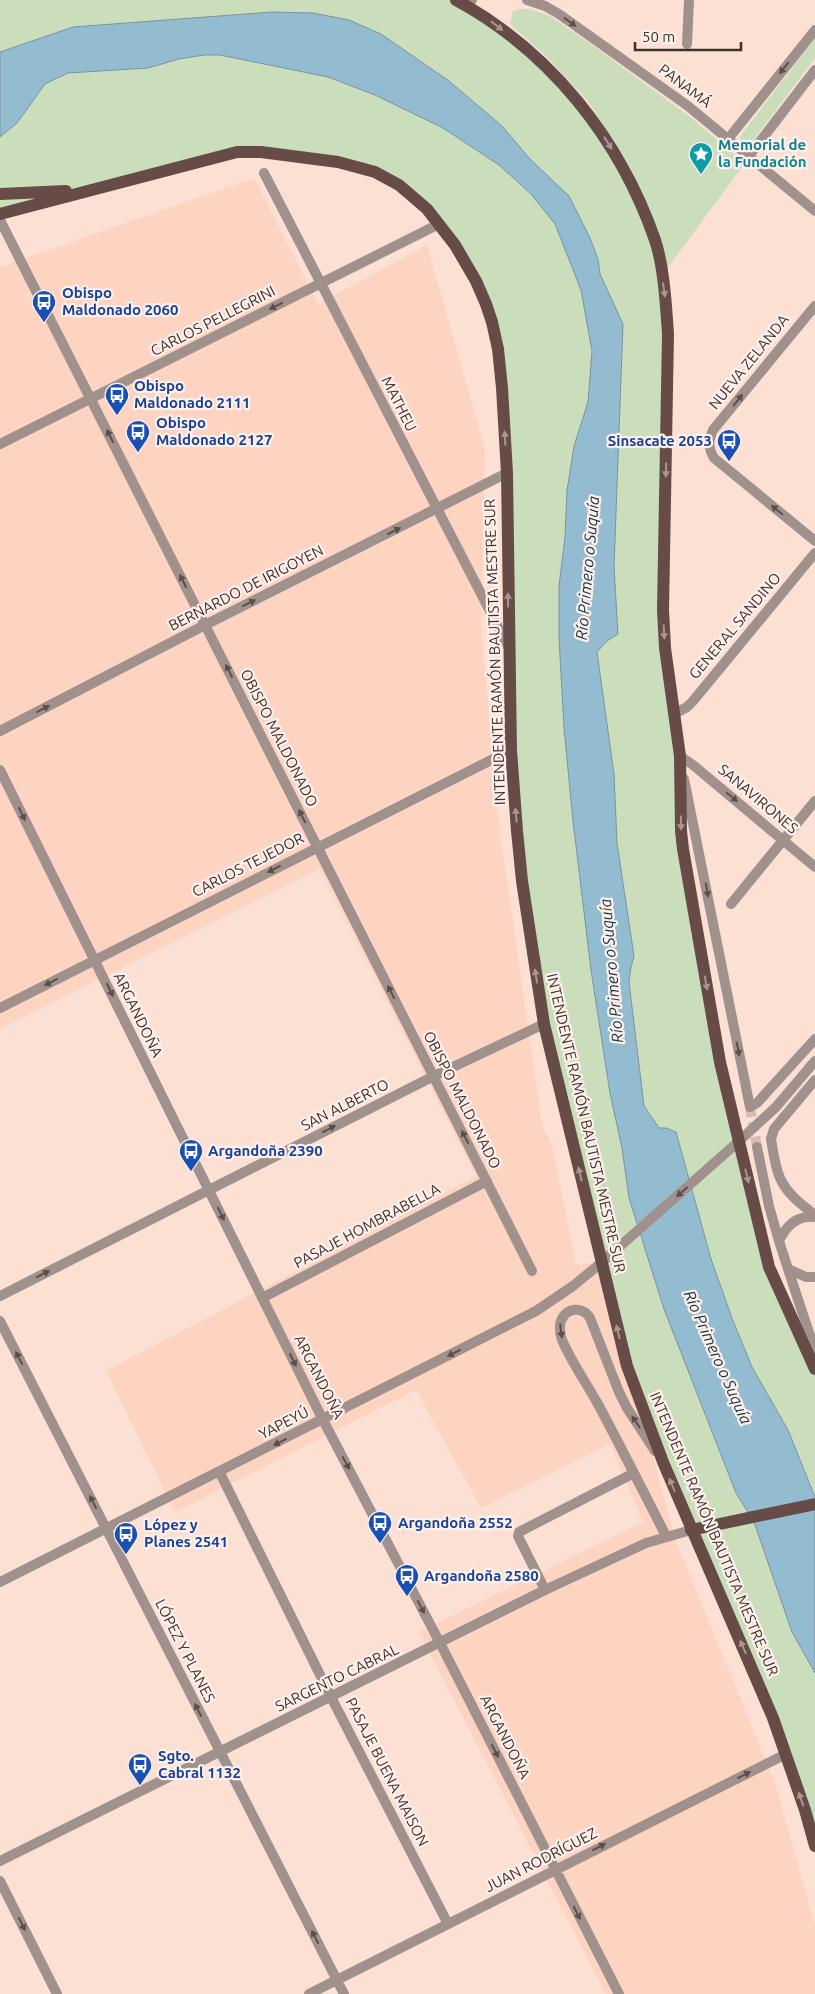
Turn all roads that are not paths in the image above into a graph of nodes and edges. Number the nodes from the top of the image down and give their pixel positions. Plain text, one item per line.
1 (456, 0) edge
2 (472, 0) edge
3 (528, 0) edge
4 (689, 0) edge
5 (815, 30) edge
6 (687, 44) dead end
7 (815, 70) edge
8 (728, 139) junction
9 (749, 156) junction
10 (264, 173) dead end
11 (91, 189) junction
12 (0, 194) edge
13 (815, 211) edge
14 (0, 214) edge
15 (0, 220) edge
16 (439, 224) junction
17 (320, 284) junction
18 (815, 306) edge
19 (91, 399) junction
20 (0, 444) edge
21 (507, 473) junction
22 (437, 510) junction
23 (815, 541) edge
24 (815, 553) edge
25 (205, 625) junction
26 (509, 648) junction
27 (674, 714) junction
28 (0, 731) edge
29 (511, 750) junction
30 (680, 756) junction
31 (0, 770) edge
32 (815, 801) edge
33 (784, 840) junction
34 (318, 847) junction
35 (815, 866) edge
36 (731, 904) dead end
37 (94, 960) junction
38 (0, 1008) edge
39 (544, 1024) junction
40 (815, 1039) edge
41 (815, 1060) edge
42 (434, 1076) junction
43 (815, 1080) edge
44 (735, 1145) junction
45 (757, 1147) tunnel mouth
46 (487, 1181) junction
47 (209, 1190) junction
48 (815, 1216) edge
49 (779, 1241) junction
50 (601, 1263) junction
51 (788, 1269) junction
52 (532, 1271) dead end
53 (815, 1277) edge
54 (0, 1296) edge
55 (262, 1298) junction
56 (0, 1322) edge
57 (815, 1351) edge
58 (815, 1369) edge
59 (323, 1420) junction
60 (662, 1462) junction
61 (220, 1473) junction
62 (634, 1473) junction
63 (815, 1504) edge
64 (107, 1529) junction
65 (691, 1530) junction
66 (666, 1536) junction
67 (0, 1582) edge
68 (545, 1590) junction
69 (440, 1644) junction
70 (331, 1697) junction
71 (220, 1753) junction
72 (786, 1754) junction
73 (815, 1846) edge
74 (0, 1861) edge
75 (555, 1869) junction
76 (0, 1881) edge
77 (448, 1924) junction
78 (337, 1980) junction
79 (57, 1994) edge
80 (309, 1994) edge
81 (344, 1994) edge
82 (619, 1994) edge

1 - 2 street
1 -> 27 main road
3 -> 8 street, PANAMÁ
4 - 6 street
5 -> 8 street
7 - 9 street
8 - 9 street, PANAMÁ
9 - 13 street, PANAMÁ
10 - 17 street, MATHEU
11 - 12 main road
11 - 14 main road, INTENDENTE RAMÓN BAUTISTA MESTRE SUR
11 - 16 main road, INTENDENTE RAMÓN BAUTISTA MESTRE SUR
15 - 19 street, OBISPO MALDONADO
16 - 17 street, CARLOS PELLEGRINI
21 -> 16 main road, INTENDENTE RAMÓN BAUTISTA MESTRE SUR
17 -> 19 street, CARLOS PELLEGRINI
17 - 22 street, MATHEU
23 -> 18 street, NUEVA ZELANDA
19 - 20 street, CARLOS PELLEGRINI
25 -> 19 street, OBISPO MALDONADO
21 - 22 street, BERNARDO DE IRIGOYEN
26 -> 21 main road, INTENDENTE RAMÓN BAUTISTA MESTRE SUR
25 -> 22 street, BERNARDO DE IRIGOYEN
22 - 26 street, MATHEU
24 - 27 street, GENERAL SANDINO
28 -> 25 street, BERNARDO DE IRIGOYEN
34 -> 25 street, OBISPO MALDONADO
26 - 29 main road, INTENDENTE RAMÓN BAUTISTA MESTRE SUR
27 - 30 main road
29 - 34 street, CARLOS TEJEDOR
39 -> 29 main road, INTENDENTE RAMÓN BAUTISTA MESTRE SUR
30 -> 33 street, SANAVIRONES
30 -> 40 street
30 -> 44 main road
31 -> 37 street, ARGANDOÑA
32 - 33 street
33 - 35 street, SANAVIRONES
33 - 36 street
34 -> 37 street, CARLOS TEJEDOR
42 -> 34 street, OBISPO MALDONADO
37 -> 38 street, CARLOS TEJEDOR
37 -> 47 street, ARGANDOÑA
39 - 42 street, SAN ALBERTO
50 -> 39 main road, INTENDENTE RAMÓN BAUTISTA MESTRE SUR
41 - 44 street, YAPEYÚ
46 -> 42 street, OBISPO MALDONADO
47 -> 42 street, SAN ALBERTO
43 - 48 street
44 -> 50 street, YAPEYÚ
44 -> 58 main road
45 - 49 street
46 - 52 street, OBISPO MALDONADO
46 - 55 street, PASAJE HOMBRABELLA
54 -> 47 street, SAN ALBERTO
47 -> 55 street, ARGANDOÑA
48 - 49 street
49 - 51 street
50 -> 59 street, YAPEYÚ
60 -> 50 main road, INTENDENTE RAMÓN BAUTISTA MESTRE SUR
51 - 53 street
51 - 57 street
55 -> 59 street, ARGANDOÑA
64 -> 56 street, LÓPEZ Y PLANES
59 -> 61 street, YAPEYÚ
59 -> 69 street, ARGANDOÑA
60 -> 62 street
65 -> 60 main road, INTENDENTE RAMÓN BAUTISTA MESTRE SUR
61 - 64 street, YAPEYÚ
61 - 70 street, PASAJE BUENA MAISON
62 - 66 street
62 - 68 street
63 - 65 main road
64 - 67 street, YAPEYÚ
71 -> 64 street, LÓPEZ Y PLANES
65 - 66 street, SARGENTO CABRAL
72 -> 65 main road, INTENDENTE RAMÓN BAUTISTA MESTRE SUR
66 - 68 street, SARGENTO CABRAL
68 - 69 street, SARGENTO CABRAL
69 - 70 street, SARGENTO CABRAL
69 -> 75 street, ARGANDOÑA
70 - 71 street, SARGENTO CABRAL
70 - 77 street, PASAJE BUENA MAISON
71 - 74 street, SARGENTO CABRAL
78 -> 71 street, LÓPEZ Y PLANES
73 -> 72 main road, INTENDENTE RAMÓN BAUTISTA MESTRE SUR
75 -> 72 street, JUAN RODRÍGUEZ
75 - 77 street, JUAN RODRÍGUEZ
75 -> 82 street, ARGANDOÑA
76 -> 79 street
77 - 78 street, JUAN RODRÍGUEZ
78 - 80 street, JUAN RODRÍGUEZ
78 - 81 street, LÓPEZ Y PLANES

